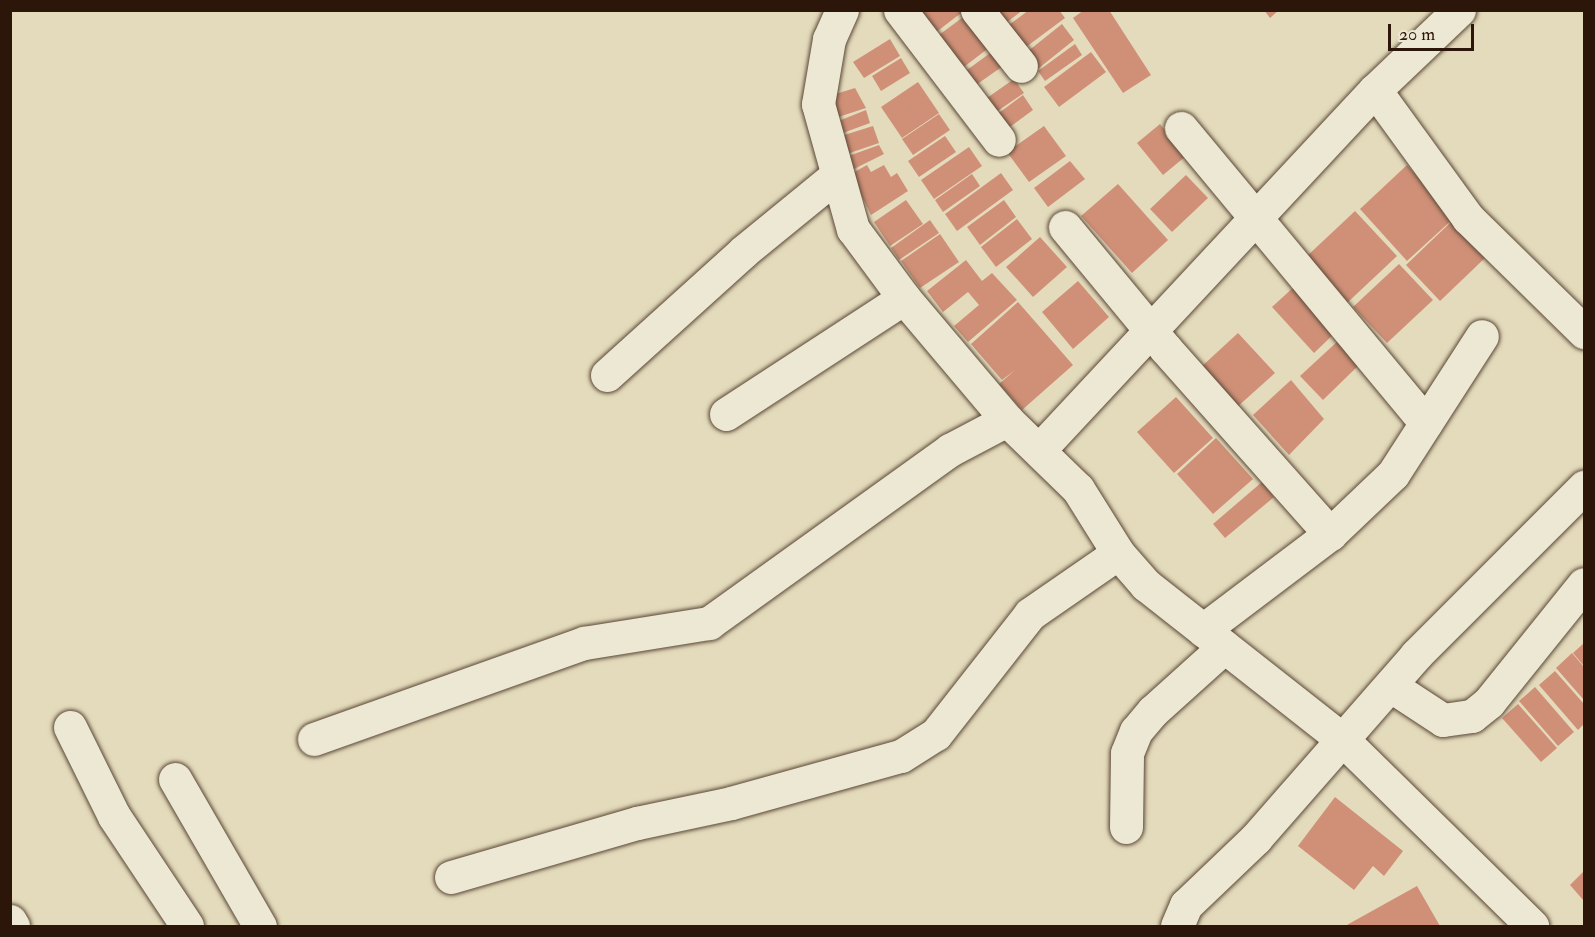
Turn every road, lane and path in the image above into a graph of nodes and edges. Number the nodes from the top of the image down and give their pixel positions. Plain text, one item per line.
1 (842, 10) edge
2 (900, 10) edge
3 (977, 10) edge
4 (1458, 10) edge
5 (1021, 66) dead end
6 (1375, 90) junction
7 (1181, 128) dead end
8 (999, 140) dead end
9 (836, 176) junction
10 (1256, 218) junction
11 (1065, 227) dead end
12 (904, 298) junction
13 (1148, 328) junction
14 (1584, 332) edge
15 (1482, 336) dead end
16 (607, 375) dead end
17 (726, 414) dead end
18 (1007, 420) junction
19 (1426, 423) junction
20 (1038, 450) junction
21 (1584, 488) edge
22 (1330, 534) junction
23 (1119, 553) junction
24 (1584, 584) edge
25 (1214, 638) junction
26 (1390, 686) junction
27 (70, 727) dead end
28 (314, 739) dead end
29 (1344, 741) junction
30 (175, 779) dead end
31 (1126, 827) dead end
32 (451, 877) dead end
33 (10, 921) edge
34 (13, 927) edge
35 (187, 927) edge
36 (260, 927) edge
37 (1177, 927) edge
38 (1532, 927) edge

1 - 9 street
2 - 8 street
3 - 5 street
4 - 6 street
6 - 10 street
6 - 14 street
7 - 10 street
9 - 12 street
9 - 16 street
10 - 13 street
10 - 19 street
11 - 13 street
12 - 17 street
12 - 18 street
13 - 20 street
13 - 22 street
15 - 19 street
18 - 20 street
18 - 28 street
19 - 22 street
20 - 23 street
21 - 26 street
22 - 25 street
23 - 25 street
23 - 32 street
24 - 26 street
25 - 29 street
25 - 31 street
26 - 29 street
27 - 35 street
29 - 37 street
29 - 38 street
30 - 36 street
33 - 34 street

